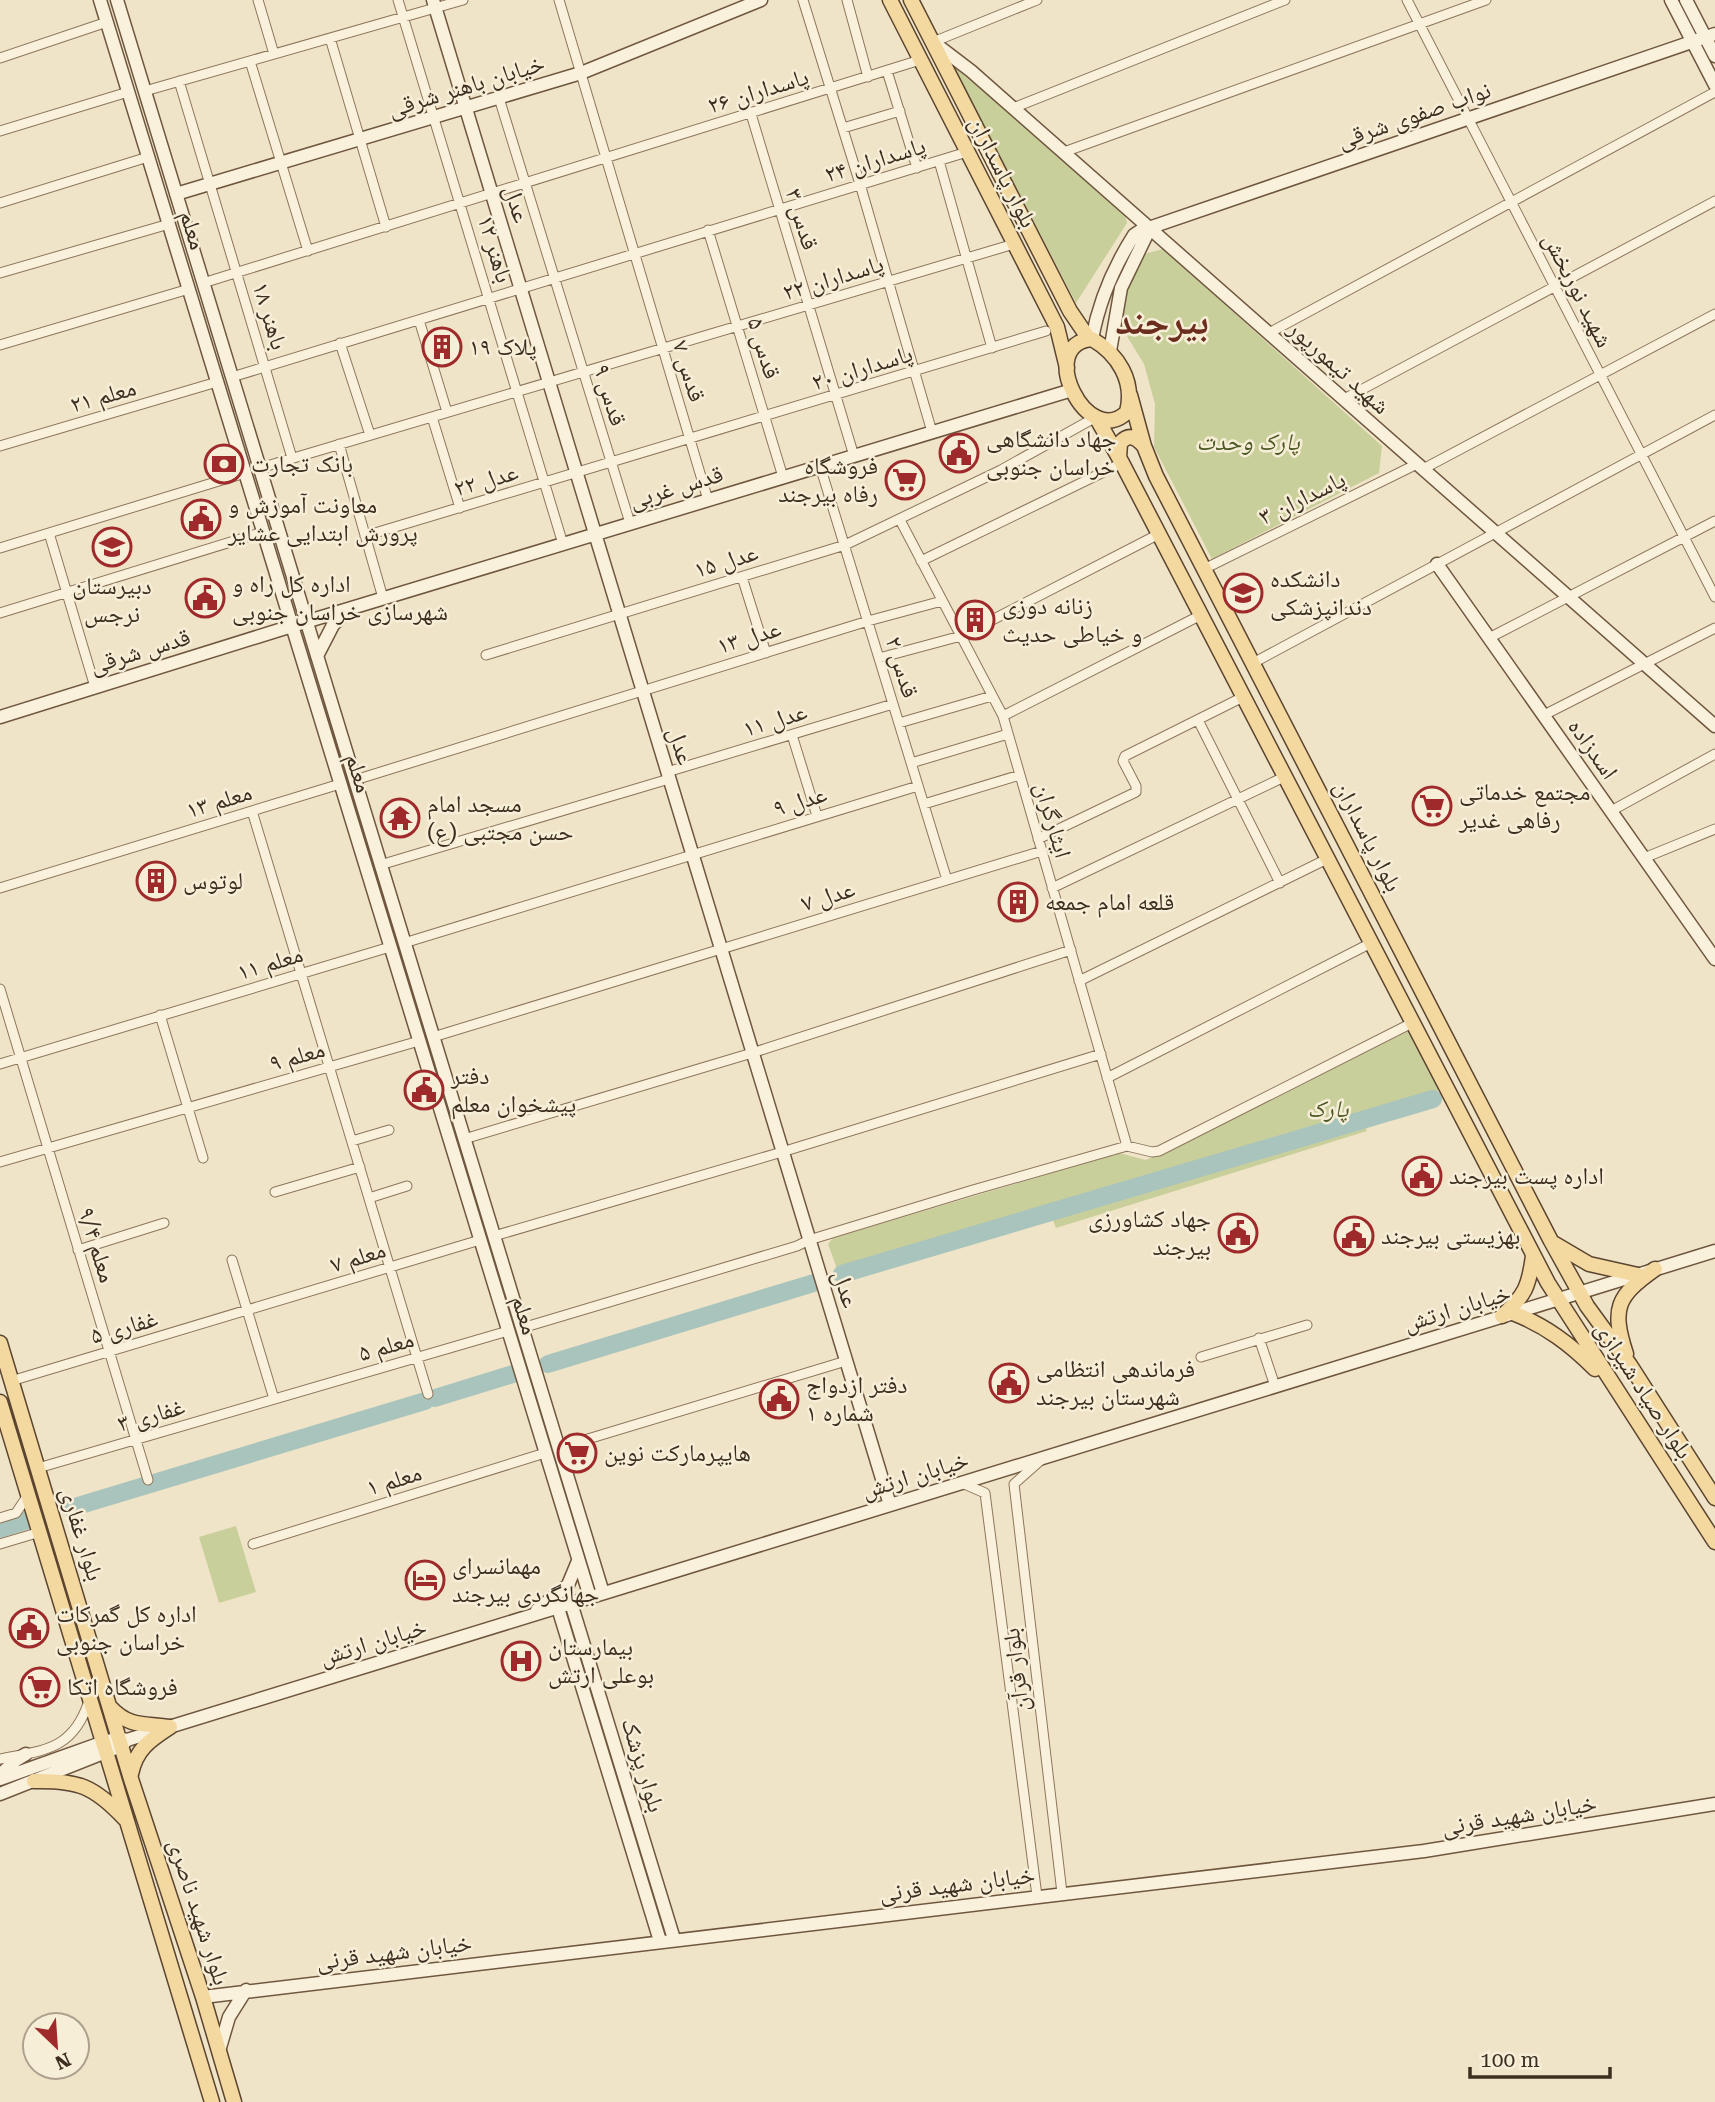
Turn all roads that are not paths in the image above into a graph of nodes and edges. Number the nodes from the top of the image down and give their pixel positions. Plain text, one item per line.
1 (100, 0) edge
2 (117, 0) edge
3 (258, 0) edge
4 (398, 0) edge
5 (463, 0) edge
6 (559, 0) edge
7 (761, 0) edge
8 (803, 0) edge
9 (847, 0) edge
10 (890, 0) edge
11 (911, 0) edge
12 (1037, 0) edge
13 (1284, 0) edge
14 (1407, 0) edge
15 (1486, 0) edge
16 (1671, 0) edge
17 (1686, 0) edge
18 (434, 4) edge
19 (403, 17) junction
20 (107, 22) junction
21 (1419, 25) junction
22 (330, 38) junction
23 (1704, 38) edge
24 (933, 42) junction
25 (274, 54) junction
26 (1715, 56) edge
27 (0, 58) edge
28 (250, 61) junction
29 (920, 61) junction
30 (887, 71) junction
31 (581, 73) junction
32 (868, 77) junction
33 (179, 81) junction
34 (1715, 85) edge
35 (831, 89) junction
36 (145, 91) junction
37 (128, 92) junction
38 (1715, 92) edge
39 (499, 99) junction
40 (1013, 107) junction
41 (466, 108) junction
42 (900, 111) junction
43 (751, 114) junction
44 (435, 117) junction
45 (1468, 119) junction
46 (843, 128) junction
47 (0, 131) edge
48 (360, 140) junction
49 (967, 152) junction
50 (1064, 152) junction
51 (148, 157) junction
52 (606, 159) junction
53 (939, 160) junction
54 (282, 163) junction
55 (917, 168) junction
56 (211, 184) junction
57 (525, 184) junction
58 (860, 184) junction
59 (176, 194) junction
60 (492, 194) junction
61 (1715, 201) edge
62 (1511, 202) junction
63 (0, 204) edge
64 (461, 204) junction
65 (779, 209) junction
66 (169, 224) junction
67 (386, 227) junction
68 (1150, 228) junction
69 (708, 230) junction
70 (1014, 244) junction
71 (308, 251) junction
72 (634, 253) junction
73 (966, 258) junction
74 (237, 272) junction
75 (0, 273) edge
76 (554, 278) junction
77 (888, 281) junction
78 (203, 283) junction
79 (1555, 286) junction
80 (520, 288) junction
81 (189, 289) junction
82 (489, 298) junction
83 (808, 305) junction
84 (1715, 314) edge
85 (419, 320) junction
86 (737, 326) junction
87 (1046, 331) dead end
88 (1269, 332) junction
89 (1091, 339) junction
90 (340, 343) junction
91 (0, 345) edge
92 (992, 348) junction
93 (663, 349) junction
94 (1110, 351) junction
95 (265, 366) junction
96 (1067, 368) junction
97 (583, 372) junction
98 (915, 372) junction
99 (1600, 375) junction
100 (232, 377) junction
101 (549, 382) junction
102 (217, 383) junction
103 (1072, 390) junction
104 (517, 391) junction
105 (1130, 394) junction
106 (836, 396) junction
107 (1344, 399) junction
108 (447, 412) junction
109 (1715, 415) edge
110 (432, 416) junction
111 (765, 417) junction
112 (1096, 418) junction
113 (932, 432) junction
114 (370, 435) junction
115 (690, 440) junction
116 (339, 444) junction
117 (0, 446) edge
118 (1144, 446) junction
119 (1641, 454) junction
120 (854, 456) junction
121 (292, 458) junction
122 (1121, 461) junction
123 (611, 463) junction
124 (820, 466) junction
125 (1420, 467) junction
126 (260, 468) junction
127 (245, 473) junction
128 (577, 474) junction
129 (783, 477) junction
130 (545, 483) junction
131 (708, 500) junction
132 (460, 508) junction
133 (900, 520) junction
134 (1715, 521) edge
135 (630, 523) junction
136 (263, 532) junction
137 (49, 533) junction
138 (1496, 533) junction
139 (595, 534) junction
140 (1159, 534) junction
141 (365, 536) junction
142 (1684, 537) junction
143 (563, 544) junction
144 (845, 545) junction
145 (0, 548) edge
146 (921, 561) junction
147 (1437, 564) junction
148 (1204, 569) junction
149 (742, 577) junction
150 (66, 592) junction
151 (1569, 596) junction
152 (1715, 597) edge
153 (383, 598) junction
154 (942, 601) junction
155 (351, 608) junction
156 (0, 613) edge
157 (619, 614) junction
158 (1201, 615) junction
159 (306, 621) junction
160 (868, 621) junction
161 (292, 626) junction
162 (1715, 628) edge
163 (961, 636) junction
164 (1489, 638) junction
165 (766, 653) junction
166 (486, 655) dead end
167 (317, 656) junction
168 (879, 658) junction
169 (1253, 663) junction
170 (1645, 663) junction
171 (95, 687) junction
172 (642, 690) junction
173 (992, 696) junction
174 (1243, 698) junction
175 (893, 704) junction
176 (1544, 715) junction
177 (1003, 716) junction
178 (0, 717) edge
179 (1198, 720) junction
180 (899, 723) junction
181 (1715, 726) edge
182 (1008, 734) junction
183 (792, 735) junction
184 (1715, 754) edge
185 (911, 763) junction
186 (1020, 775) junction
187 (668, 776) junction
188 (1284, 776) junction
189 (355, 780) junction
190 (340, 784) junction
191 (918, 786) junction
192 (1238, 799) junction
193 (924, 804) junction
194 (252, 811) junction
195 (1611, 811) junction
196 (817, 816) junction
197 (1715, 829) edge
198 (1038, 839) junction
199 (1042, 850) junction
200 (692, 855) junction
201 (1644, 858) junction
202 (1327, 859) junction
203 (380, 865) junction
204 (947, 880) junction
205 (1280, 883) junction
206 (0, 888) edge
207 (1052, 888) junction
208 (1710, 942) edge
209 (404, 943) junction
210 (1371, 943) junction
211 (390, 947) junction
212 (721, 949) junction
213 (1070, 950) junction
214 (1715, 959) edge
215 (301, 973) junction
216 (1079, 981) junction
217 (0, 989) edge
218 (160, 1015) junction
219 (1412, 1023) junction
220 (433, 1037) junction
221 (419, 1041) junction
222 (752, 1053) junction
223 (1101, 1054) junction
224 (21, 1058) junction
225 (0, 1064) edge
226 (330, 1067) junction
227 (1107, 1078) junction
228 (187, 1108) junction
229 (389, 1129) dead end
230 (464, 1139) junction
231 (352, 1140) junction
232 (1127, 1146) junction
233 (48, 1149) junction
234 (782, 1152) junction
235 (202, 1158) dead end
236 (0, 1162) edge
237 (360, 1167) junction
238 (408, 1186) dead end
239 (275, 1192) dead end
240 (369, 1198) junction
241 (164, 1223) dead end
242 (494, 1236) junction
243 (480, 1240) junction
244 (809, 1240) junction
245 (1550, 1241) junction
246 (78, 1250) junction
247 (1715, 1251) edge
248 (1533, 1256) junction
249 (232, 1260) dead end
250 (390, 1268) junction
251 (1655, 1269) junction
252 (1638, 1275) junction
253 (1580, 1293) junction
254 (1557, 1300) junction
255 (248, 1311) junction
256 (1508, 1315) junction
257 (1307, 1325) dead end
258 (522, 1328) junction
259 (508, 1331) junction
260 (1259, 1338) junction
261 (0, 1343) edge
262 (109, 1352) junction
263 (417, 1357) junction
264 (1200, 1357) dead end
265 (846, 1361) junction
266 (1630, 1365) junction
267 (11, 1381) junction
268 (1275, 1387) junction
269 (428, 1394) dead end
270 (1621, 1398) junction
271 (274, 1399) junction
272 (0, 1402) edge
273 (135, 1440) junction
274 (558, 1448) junction
275 (545, 1453) junction
276 (1044, 1457) junction
277 (38, 1468) junction
278 (148, 1480) dead end
279 (962, 1483) junction
280 (28, 1494) junction
281 (1715, 1498) edge
282 (890, 1505) junction
283 (0, 1518) edge
284 (40, 1532) junction
285 (1715, 1542) edge
286 (0, 1544) edge
287 (253, 1544) dead end
288 (578, 1561) junction
289 (603, 1593) junction
290 (590, 1597) junction
291 (564, 1605) junction
292 (528, 1616) junction
293 (90, 1696) junction
294 (110, 1707) junction
295 (170, 1727) junction
296 (123, 1741) junction
297 (105, 1746) junction
298 (26, 1754) junction
299 (0, 1759) edge
300 (0, 1777) edge
301 (131, 1779) junction
302 (34, 1780) junction
303 (0, 1794) edge
304 (1715, 1804) edge
305 (127, 1821) junction
306 (1062, 1893) junction
307 (1037, 1896) junction
308 (667, 1940) junction
309 (246, 1990) junction
310 (203, 1997) junction
311 (219, 2051) junction
312 (212, 2102) edge
313 (234, 2102) edge

1 - 20 main road, معلم
2 - 36 main road, معلم
3 - 25 street
4 - 19 street, باهنر ۱۲
5 - 18 street
6 - 31 street, قدس ۷
7 - 31 main road, خیابان باهنر شرقی
8 - 35 street
9 - 32 street
10 - 29 main road, بلوار پاسداران
11 - 24 main road, بلوار پاسداران
12 - 24 street
13 - 40 street
14 - 21 street, شهید نوربخش
15 - 21 street
16 - 23 main road
17 - 23 main road
18 - 19 street
18 - 41 main road, عدل
19 - 22 street
19 - 44 street, باهنر ۱۲
20 - 27 street
20 - 37 main road, معلم
21 - 45 street, شهید نوربخش
21 - 50 street
22 - 25 street
22 - 48 street
23 - 26 main road
23 - 34 main road
23 - 45 main road, نواب صفوی شرقی
24 - 40 main road, شهید تیمورپور
24 - 89 main road, بلوار پاسداران
25 - 28 street
28 - 33 street
28 - 54 street
29 - 30 street, پاسداران ۲۶
29 - 49 main road, بلوار پاسداران
30 - 32 street, پاسداران ۲۶
30 - 42 street
31 - 39 main road, خیابان باهنر شرقی
31 - 52 street, قدس ۷
32 - 35 street, پاسداران ۲۶
33 - 36 street
33 - 56 street, باهنر ۱۸
35 - 43 street, پاسداران ۲۶
35 - 46 street
36 - 59 main road, معلم
37 - 47 street
37 - 51 main road, معلم
38 - 62 street
39 - 41 main road, خیابان باهنر شرقی
39 - 57 street, قدس ۹
40 - 50 main road, شهید تیمورپور
41 - 44 main road, خیابان باهنر شرقی
41 - 60 main road, عدل
42 - 46 street
42 - 55 street
43 - 52 street, پاسداران ۲۶
43 - 65 street, قدس ۳
44 - 48 main road, خیابان باهنر شرقی
44 - 64 street, باهنر ۱۲
45 - 62 street, شهید نوربخش
45 - 68 main road, نواب صفوی شرقی
46 - 58 street
48 - 54 main road, خیابان باهنر شرقی
48 - 67 street
49 - 53 street, پاسداران ۲۴
49 - 70 main road, بلوار پاسداران
50 - 68 main road, شهید تیمورپور
51 - 63 street
51 - 66 main road, معلم
52 - 57 street, پاسداران ۲۶
52 - 72 street, قدس ۷
53 - 55 street, پاسداران ۲۴
53 - 73 street
54 - 56 main road, خیابان باهنر شرقی
54 - 71 street
55 - 58 street, پاسداران ۲۴
56 - 59 main road, خیابان باهنر شرقی
56 - 74 street, باهنر ۱۸
57 - 60 street, پاسداران ۲۶
57 - 76 street, قدس ۹
58 - 65 street, پاسداران ۲۴
58 - 77 street
59 - 78 main road, معلم
60 - 64 street, پاسداران ۲۶
60 - 80 main road, عدل
61 - 79 street
62 - 79 street, شهید نوربخش
62 - 88 street
64 - 67 street, پاسداران ۲۶
64 - 82 street, باهنر ۱۲
65 - 69 street, پاسداران ۲۴
65 - 83 street, قدس ۳
66 - 75 street
66 - 81 main road, معلم
67 - 71 street, پاسداران ۲۶
68 - 88 main road, شهید تیمورپور
68 - 89 main road
68 - 94 main road
69 - 72 street, پاسداران ۲۴
69 - 86 street, قدس ۵
70 - 73 street, پاسداران ۲۲
70 - 96 main road, بلوار پاسداران
71 - 74 street, پاسداران ۲۶
72 - 76 street, پاسداران ۲۴
72 - 93 street, قدس ۷
73 - 77 street, پاسداران ۲۲
73 - 92 street
74 - 78 street, پاسداران ۲۶
74 - 95 street, باهنر ۱۸
76 - 80 street, پاسداران ۲۴
76 - 97 street, قدس ۹
77 - 83 street, پاسداران ۲۲
77 - 98 street
78 - 100 main road, معلم
79 - 99 street, شهید نوربخش
79 - 107 street
80 - 82 street, پاسداران ۲۴
80 - 101 main road, عدل
81 - 91 street
81 - 102 main road, معلم
82 - 85 street, پاسداران ۲۴
82 - 104 street, باهنر ۱۲
83 - 86 street, پاسداران ۲۲
83 - 106 street, قدس ۳
84 - 99 street, پاسداران ۳
85 - 90 street, پاسداران ۲۴
85 - 108 street
86 - 93 street, پاسداران ۲۲
86 - 111 street, قدس ۵
87 - 92 street, پاسداران ۲۰
88 - 107 main road, شهید تیمورپور
89 - 94 main road
89 - 96 main road
90 - 95 street, پاسداران ۲۴
90 - 114 street
92 - 98 street, پاسداران ۲۰
93 - 97 street, پاسداران ۲۲
93 - 115 street, قدس ۷
94 - 105 main road
95 - 100 street, پاسداران ۲۴
95 - 121 street, باهنر ۱۸
96 - 103 main road
97 - 101 street, پاسداران ۲۲
97 - 123 street, قدس ۹
98 - 106 street, پاسداران ۲۰
98 - 113 street
99 - 119 street, شهید نوربخش
99 - 125 street, پاسداران ۳
100 - 126 main road, معلم
101 - 104 street, پاسداران ۲۲
101 - 128 main road, عدل
102 - 117 street, معلم ۲۱
102 - 127 main road, معلم
103 - 112 main road
103 - 113 main road, قدس غربی
104 - 108 street, پاسداران ۲۲
104 - 130 street, باهنر ۱۲
105 - 112 main road
105 - 118 main road, بلوار پاسداران
106 - 111 street, پاسداران ۲۰
106 - 120 street, قدس ۳
107 - 125 main road, شهید تیمورپور
108 - 110 street, پاسداران ۲۲
109 - 119 street
110 - 114 street, پاسداران ۲۲
110 - 132 street
111 - 115 street, پاسداران ۲۰
111 - 129 street, قدس ۵
112 - 122 main road, بلوار پاسداران
112 - 133 street, عدل ۱۵
113 - 120 main road, قدس غربی
114 - 116 street, پاسداران ۲۲
115 - 123 street, پاسداران ۲۰
115 - 131 street, قدس ۷
116 - 121 street, پاسداران ۲۲
116 - 141 street
118 - 122 main road
118 - 148 main road, بلوار پاسداران
119 - 138 street
119 - 142 street, شهید نوربخش
120 - 124 main road, قدس غربی
121 - 126 street, پاسداران ۲۲
122 - 140 main road, بلوار پاسداران
122 - 146 street
123 - 128 street, عدل ۲۲
123 - 135 street, قدس ۹
124 - 129 main road, قدس غربی
124 - 144 street, قدس ۲
125 - 138 main road, شهید تیمورپور
125 - 148 street, پاسداران ۳
126 - 159 main road, معلم
127 - 136 main road, معلم
127 - 137 street
128 - 130 street, عدل ۲۲
128 - 139 main road, عدل
129 - 131 main road, قدس غربی
130 - 132 street, عدل ۲۲
130 - 143 street, باهنر ۱۲
131 - 135 main road, قدس غربی
132 - 141 street, عدل ۲۲
133 - 144 street, عدل ۱۵
133 - 146 street, ایثارگران
134 - 142 street
135 - 139 main road, قدس غربی
136 - 150 street
136 - 161 main road, معلم
137 - 145 street
137 - 150 street
138 - 147 street
138 - 151 main road, شهید تیمورپور
139 - 143 main road, قدس غربی
139 - 157 main road, عدل
140 - 158 main road, بلوار پاسداران
140 - 163 street
141 - 153 street
142 - 151 street
142 - 152 street, شهید نوربخش
143 - 153 main road, قدس غربی
144 - 149 street, عدل ۱۵
144 - 160 street, قدس ۲
146 - 154 street, ایثارگران
147 - 164 main road, اسدزاده
147 - 169 street
148 - 169 main road, بلوار پاسداران
149 - 157 street, عدل ۱۵
149 - 165 street
150 - 156 street
150 - 171 street
151 - 164 street
151 - 170 main road, شهید تیمورپور
153 - 155 main road, قدس غربی
154 - 160 street, عدل ۱۳
154 - 163 street, ایثارگران
155 - 159 main road, قدس غربی
155 - 167 main road
157 - 166 street, عدل ۱۵
157 - 172 main road, عدل
158 - 174 main road, بلوار پاسداران
158 - 177 street
159 - 161 main road, قدس غربی
159 - 167 main road, معلم
160 - 165 street, عدل ۱۳
160 - 168 street, قدس ۲
161 - 171 main road, قدس شرقی
161 - 190 main road, معلم
162 - 170 street
163 - 168 street
163 - 173 street, ایثارگران
164 - 176 main road, اسدزاده
165 - 172 street, عدل ۱۳
167 - 189 main road, معلم
168 - 175 street, قدس ۲
169 - 245 main road, بلوار پاسداران
170 - 176 street
170 - 181 main road, شهید تیمورپور
171 - 178 main road, قدس شرقی
172 - 187 main road, عدل
172 - 189 street, عدل ۱۳
173 - 177 street, ایثارگران
173 - 180 street
174 - 179 street
174 - 188 main road, بلوار پاسداران
175 - 180 street, قدس ۲
175 - 183 street, عدل ۱۱
176 - 195 main road, اسدزاده
177 - 182 street, ایثارگران
179 - 192 street
179 - 198 street
180 - 185 street, قدس ۲
182 - 185 street
182 - 186 street, ایثارگران
183 - 187 street, عدل ۱۱
183 - 196 street
184 - 195 street
185 - 191 street, قدس ۲
186 - 193 street
186 - 198 street, ایثارگران
187 - 200 main road, عدل
187 - 203 street, عدل ۱۱
188 - 192 street
188 - 202 main road, بلوار پاسداران
189 - 203 main road, معلم
190 - 194 street, معلم ۱۳
190 - 211 main road, معلم
191 - 193 street, قدس ۲
191 - 196 street, عدل ۹
192 - 205 street
192 - 207 street
193 - 204 street, قدس ۲
194 - 206 street, معلم ۱۳
194 - 215 street
195 - 201 main road, اسدزاده
196 - 200 street, عدل ۹
197 - 201 street
198 - 199 street, ایثارگران
199 - 204 street, عدل ۷
199 - 207 street, ایثارگران
200 - 209 street, عدل ۹
200 - 212 main road, عدل
201 - 208 main road, اسدزاده
202 - 205 street
202 - 210 main road, بلوار پاسداران
203 - 209 main road, معلم
204 - 212 street, عدل ۷
205 - 216 street
207 - 213 street, ایثارگران
208 - 214 main road, اسدزاده
209 - 220 main road, معلم
210 - 219 main road, بلوار پاسداران
210 - 227 street
211 - 215 street, معلم ۱۱
211 - 221 main road, معلم
212 - 220 street, عدل ۷
212 - 222 main road, عدل
213 - 216 street, ایثارگران
213 - 222 street
215 - 218 street, معلم ۱۱
215 - 226 street
216 - 223 street, ایثارگران
217 - 224 street, معلم ۹/۴
218 - 224 street, معلم ۱۱
218 - 228 street
219 - 232 street
219 - 248 main road, بلوار پاسداران
220 - 230 main road, معلم
221 - 226 street, معلم ۹
221 - 243 main road, معلم
222 - 230 street
222 - 234 main road, عدل
223 - 227 street, ایثارگران
223 - 234 street
224 - 225 street, معلم ۱۱
224 - 233 street, معلم ۹/۴
226 - 228 street, معلم ۹
226 - 231 street
227 - 232 street, ایثارگران
228 - 233 street, معلم ۹
228 - 235 street
229 - 231 street
230 - 242 main road, معلم
231 - 237 street
232 - 244 street
233 - 236 street, معلم ۹
233 - 246 street, معلم ۹/۴
234 - 242 street
234 - 244 main road, عدل
237 - 239 street
237 - 240 street
238 - 240 street
240 - 250 street
241 - 246 street
242 - 258 main road, معلم
243 - 250 street, معلم ۷
243 - 259 main road, معلم
244 - 258 street
244 - 265 main road, عدل
245 - 252 main road
245 - 253 main road, بلوار پاسداران
246 - 262 street, معلم ۹/۴
247 - 251 main road, خیابان ارتش
248 - 254 main road, بلوار پاسداران
248 - 256 main road
249 - 255 street
250 - 255 street, معلم ۷
250 - 263 street
251 - 252 main road, خیابان ارتش
251 - 266 main road
252 - 253 main road, خیابان ارتش
253 - 254 main road, خیابان ارتش
253 - 266 main road, بلوار صیاد شیرازی
254 - 256 main road, خیابان ارتش
254 - 270 main road, بلوار صیاد شیرازی
255 - 262 street, غفاری ۵
255 - 271 street
256 - 268 main road, خیابان ارتش
256 - 270 main road
257 - 260 street
258 - 274 main road, معلم
259 - 263 street, معلم ۵
259 - 275 main road, معلم
260 - 264 street
260 - 268 street
261 - 267 main road, بلوار غفاری
262 - 267 street, غفاری ۵
262 - 273 street, معلم ۹/۴
263 - 269 street
263 - 271 street, معلم ۵
265 - 274 street
265 - 282 main road, عدل
266 - 281 main road, بلوار صیاد شیرازی
267 - 277 main road, بلوار غفاری
268 - 276 main road, خیابان ارتش
270 - 285 main road, بلوار صیاد شیرازی
271 - 273 street, غفاری ۳
272 - 280 main road, بلوار غفاری
273 - 277 street, غفاری ۳
273 - 278 street, معلم ۹/۴
274 - 289 main road, معلم
275 - 287 street, معلم ۱
275 - 288 main road, معلم
276 - 279 main road, خیابان ارتش
276 - 306 street, بلوار قرآن
277 - 294 main road, بلوار غفاری
279 - 282 main road, خیابان ارتش
279 - 307 street, بلوار قرآن
280 - 283 street
280 - 284 main road, بلوار غفاری
282 - 289 main road, خیابان ارتش
284 - 286 street
284 - 293 main road, بلوار غفاری
288 - 290 main road, معلم
288 - 292 main road
289 - 290 main road, خیابان ارتش
290 - 291 main road, خیابان ارتش
291 - 292 main road, خیابان ارتش
291 - 308 main road, بلوار پزشک
292 - 295 main road, خیابان ارتش
293 - 297 main road, بلوار غفاری
293 - 298 street
294 - 295 main road
294 - 296 main road, بلوار غفاری
295 - 296 main road, خیابان ارتش
295 - 301 main road
296 - 297 main road, خیابان ارتش
296 - 301 main road, بلوار شهید ناصری
297 - 300 main road
297 - 302 main road
297 - 305 main road, بلوار شهید ناصری
298 - 299 street
298 - 300 main road
301 - 310 main road, بلوار شهید ناصری
302 - 303 main road
302 - 305 main road
304 - 306 main road, خیابان شهید قرنی
305 - 312 main road, بلوار شهید ناصری
306 - 307 main road, خیابان شهید قرنی
307 - 308 main road, خیابان شهید قرنی
308 - 309 main road, خیابان شهید قرنی
309 - 310 main road, خیابان شهید قرنی
309 - 311 main road
310 - 311 main road, بلوار شهید ناصری
311 - 313 main road, بلوار شهید ناصری

